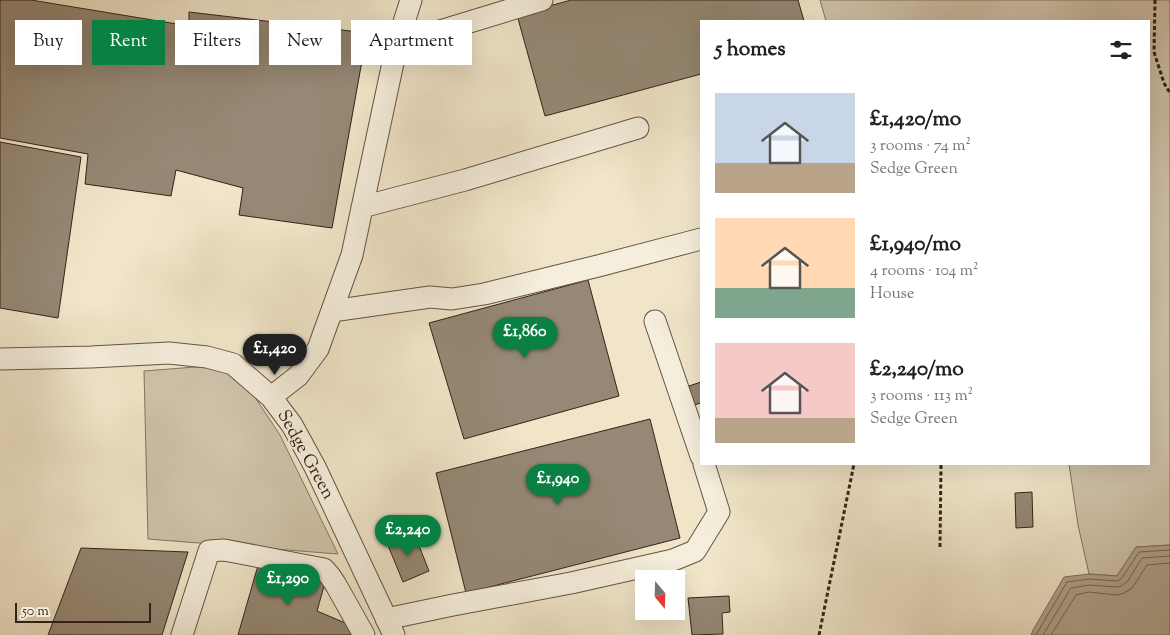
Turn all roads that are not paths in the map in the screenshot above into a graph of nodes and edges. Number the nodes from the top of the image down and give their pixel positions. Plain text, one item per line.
1 (411, 0) edge
2 (542, 0) edge
3 (405, 20) edge
4 (472, 21) edge
5 (392, 65) edge
6 (638, 128) dead end
7 (362, 207) junction
8 (700, 239) edge
9 (332, 311) junction
10 (655, 321) dead end
11 (0, 359) edge
12 (271, 397) junction
13 (700, 453) edge
14 (704, 465) edge
15 (390, 627) edge
16 (182, 635) edge
17 (364, 635) edge

1 - 3 street
2 - 4 street
5 - 7 street
6 - 7 street
7 - 9 street
8 - 9 street
9 - 12 street
10 - 13 street
11 - 12 street, Sedge Green
12 - 15 street, Sedge Green
14 - 15 street
16 - 17 street

